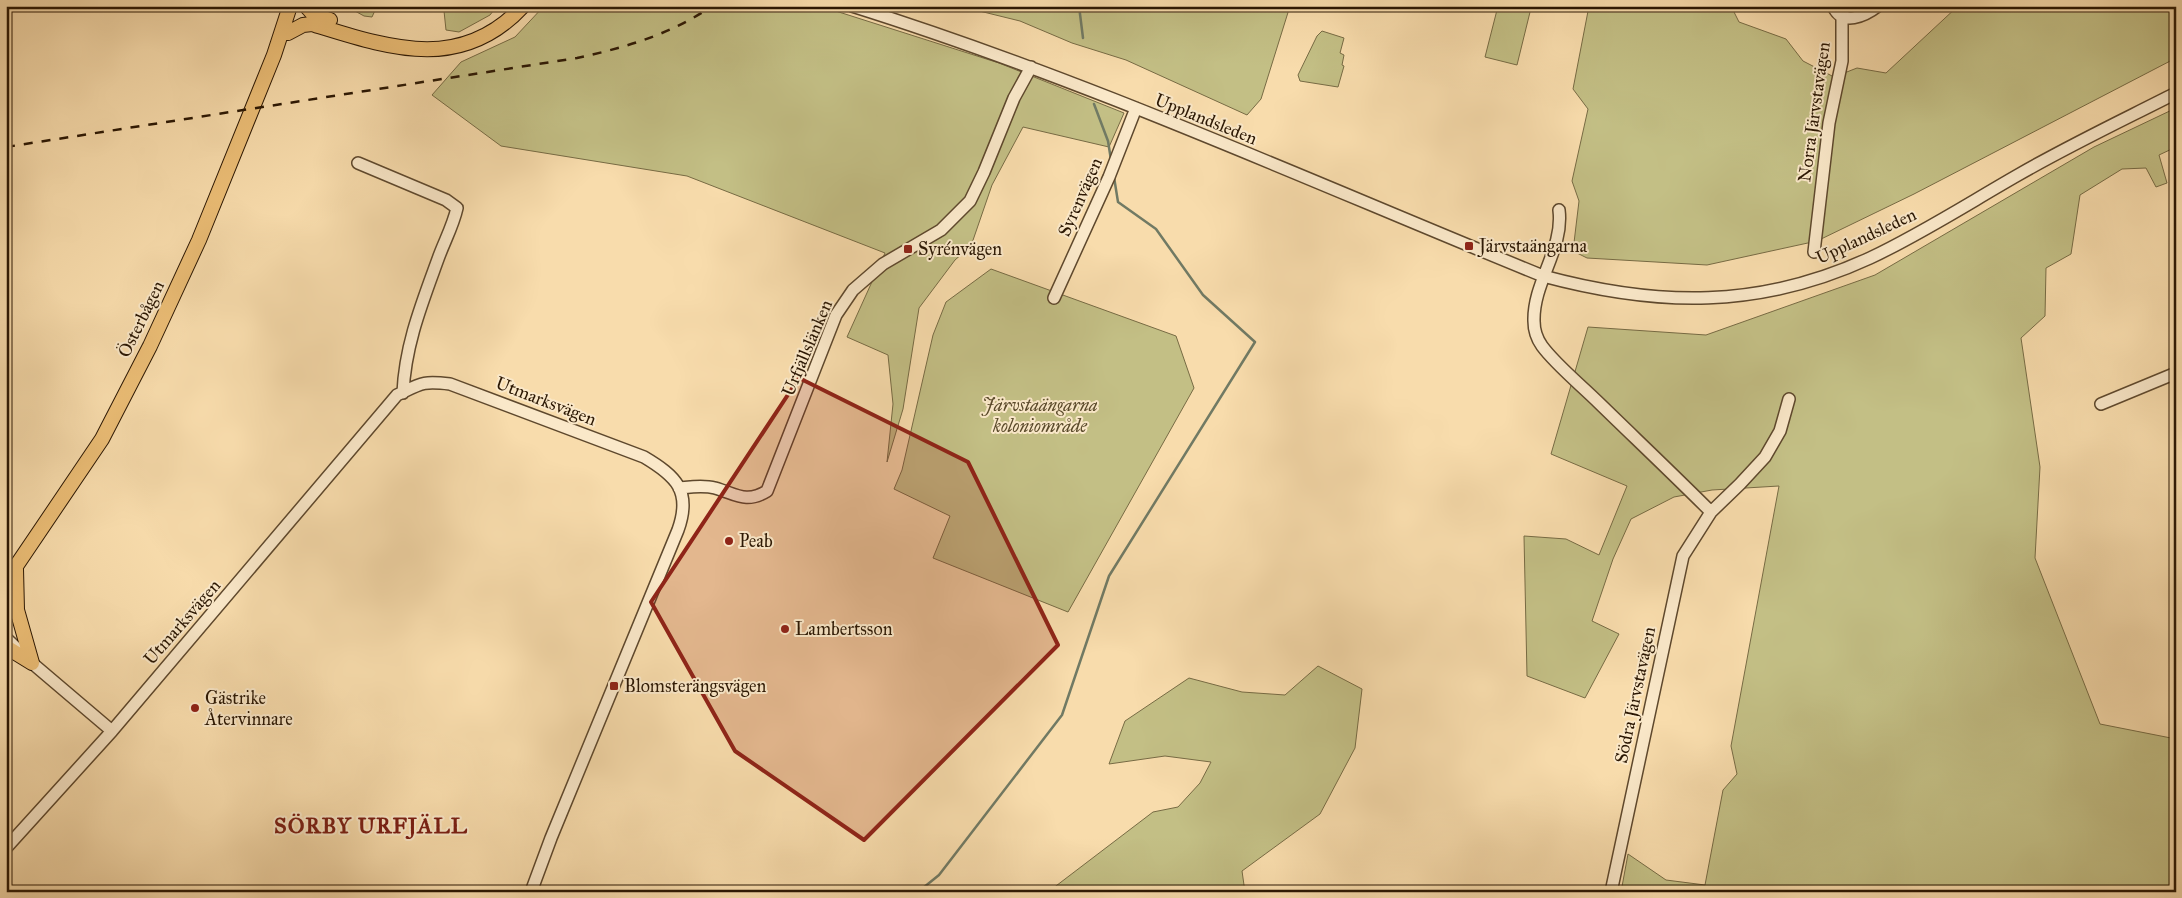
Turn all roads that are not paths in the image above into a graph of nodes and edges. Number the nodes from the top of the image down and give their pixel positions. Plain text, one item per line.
1 (290, 6) edge
2 (298, 6) edge
3 (306, 6) edge
4 (513, 6) edge
5 (523, 6) edge
6 (852, 6) edge
7 (1833, 6) edge
8 (1878, 6) edge
9 (1842, 16) junction
10 (288, 33) junction
11 (274, 55) junction
12 (1031, 67) junction
13 (2176, 93) edge
14 (1136, 108) junction
15 (358, 163) dead end
16 (1559, 210) dead end
17 (1814, 252) dead end
18 (1543, 276) junction
19 (1054, 298) dead end
20 (2176, 373) edge
21 (402, 393) junction
22 (1789, 399) dead end
23 (2101, 404) dead end
24 (679, 488) junction
25 (1710, 512) junction
26 (16, 569) junction
27 (6, 582) edge
28 (6, 638) edge
29 (6, 647) edge
30 (32, 663) junction
31 (112, 730) junction
32 (6, 848) edge
33 (531, 892) edge
34 (1611, 892) edge

1 - 11 main road, Österbågen
2 - 10 main road, Österbågen
3 - 4 main road
5 - 10 main road
6 - 12 street, Upplandsleden
7 - 9 street
8 - 9 street
9 - 17 street, Norra Järvstavägen
10 - 11 main road, Österbågen
11 - 26 main road, Österbågen
12 - 14 street, Upplandsleden
12 - 24 street, Urfjällslänken
13 - 18 street, Upplandsleden
14 - 18 street, Upplandsleden
14 - 19 street, Syrenvägen
15 - 21 street
16 - 18 street
18 - 25 street
20 - 23 street
21 - 24 street, Utmarksvägen
21 - 31 street, Utmarksvägen
22 - 25 street, Södra Järvstavägen
24 - 33 street
25 - 34 street, Södra Järvstavägen
26 - 27 main road, Österbågen
26 - 30 main road
28 - 30 street
29 - 30 main road
30 - 31 street
31 - 32 street, Utmarksvägen

